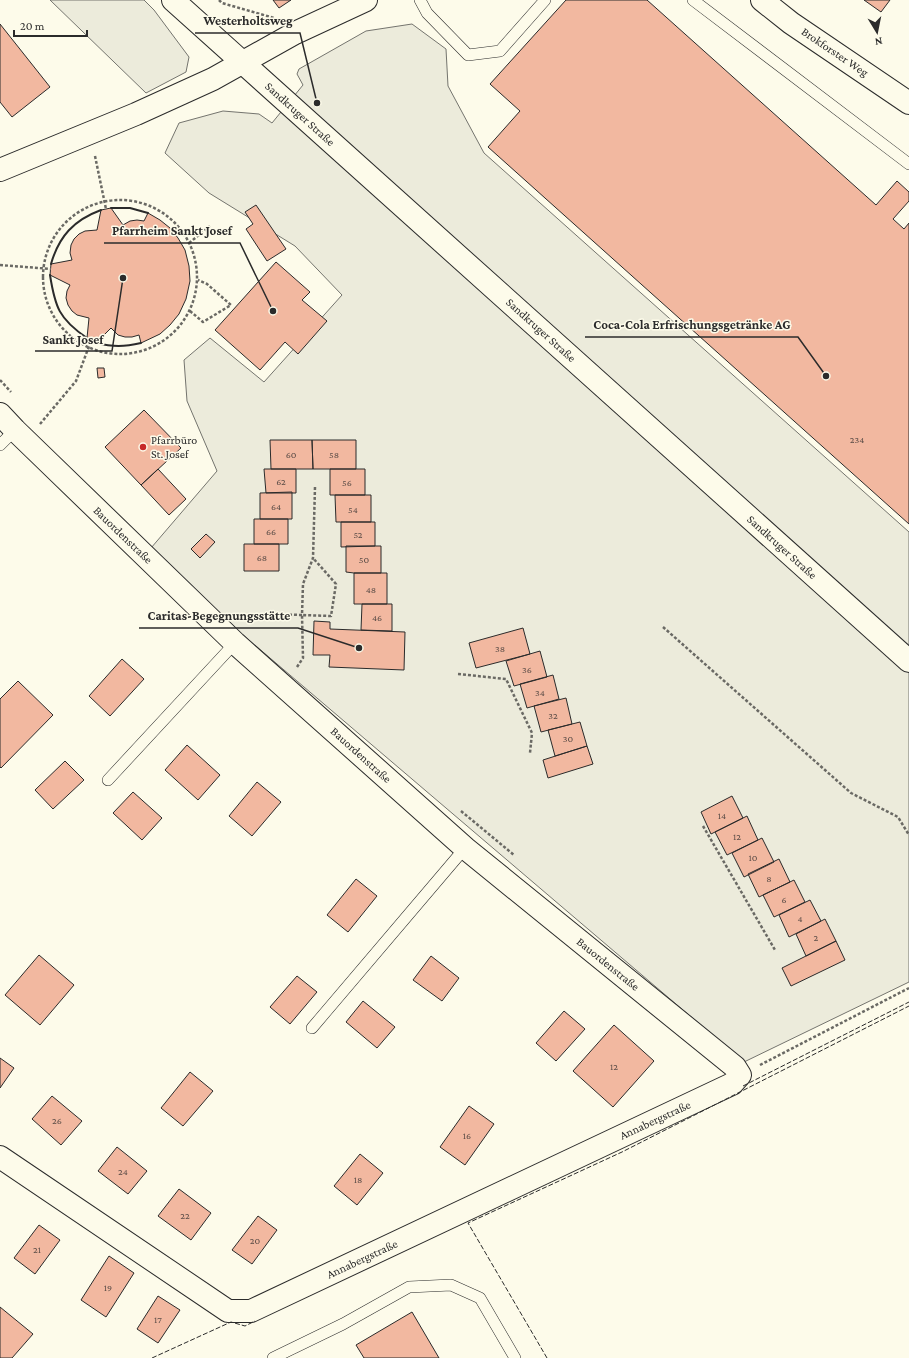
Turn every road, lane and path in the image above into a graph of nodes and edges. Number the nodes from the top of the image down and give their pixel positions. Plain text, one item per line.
1 (173, 0) edge
2 (219, 0) edge
3 (366, 0) edge
4 (420, 0) edge
5 (545, 0) edge
6 (693, 0) edge
7 (762, 0) edge
8 (344, 5) edge
9 (295, 34) junction
10 (242, 62) junction
11 (909, 103) edge
12 (88, 135) junction
13 (909, 164) edge
14 (0, 170) edge
15 (104, 201) junction
16 (106, 209) dead end
17 (210, 226) dead end
18 (189, 243) junction
19 (0, 265) edge
20 (43, 268) junction
21 (51, 269) dead end
22 (198, 280) junction
23 (190, 311) junction
24 (91, 340) dead end
25 (88, 348) junction
26 (0, 380) edge
27 (15, 396) dead end
28 (0, 414) edge
29 (36, 418) dead end
30 (41, 423) junction
31 (14, 439) edge
32 (314, 487) dead end
33 (313, 558) junction
34 (264, 614) dead end
35 (302, 615) junction
36 (662, 627) dead end
37 (235, 643) junction
38 (909, 661) edge
39 (291, 662) dead end
40 (458, 674) dead end
41 (530, 753) dead end
42 (108, 780) dead end
43 (457, 807) dead end
44 (703, 826) dead end
45 (909, 835) edge
46 (465, 848) junction
47 (517, 858) dead end
48 (775, 950) dead end
49 (909, 988) edge
50 (312, 1028) dead end
51 (740, 1075) junction
52 (0, 1157) edge
53 (272, 1358) edge
54 (515, 1358) edge

1 - 10 street, Sandkruger Straße
2 - 9 path
3 - 8 street
4 - 5 lane
6 - 13 lane
7 - 11 street, Brokforster Weg
8 - 9 street
9 - 10 street
10 - 12 street
10 - 38 street, Sandkruger Straße
12 - 14 street
12 - 15 path
15 - 16 path
15 - 18 path
15 - 20 path
17 - 18 path
18 - 22 path
19 - 20 path
20 - 21 path
20 - 25 path
22 - 23 path
22 - 23 path
23 - 25 path
24 - 25 path
25 - 30 path
26 - 27 path
28 - 31 street, Bauordenstraße
29 - 30 path
30 - 31 path
31 - 37 street, Bauordenstraße
32 - 33 path
33 - 35 path
33 - 35 path
34 - 35 path
35 - 39 path
36 - 45 path
37 - 42 lane
37 - 46 street, Bauordenstraße
40 - 41 path
43 - 47 path
44 - 48 path
46 - 50 lane
46 - 51 street, Bauordenstraße
49 - 51 path
51 - 52 street, Annabergstraße
53 - 54 lane

